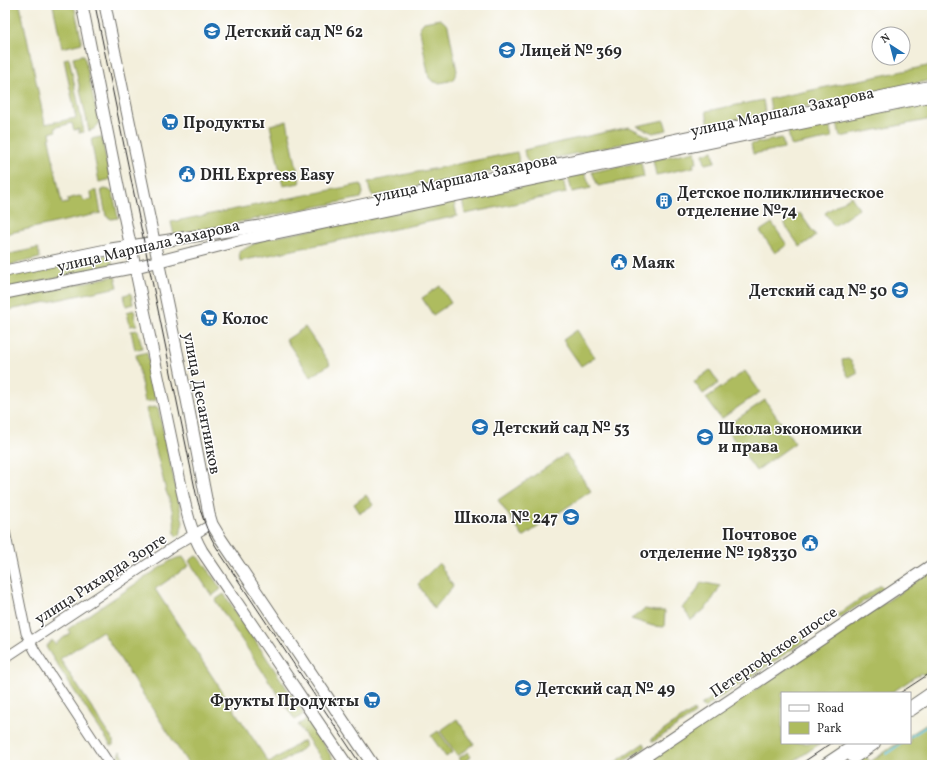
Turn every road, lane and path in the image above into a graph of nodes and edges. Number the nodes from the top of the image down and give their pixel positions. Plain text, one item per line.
1 (82, 5) edge
2 (105, 5) edge
3 (932, 86) edge
4 (932, 96) edge
5 (154, 243) junction
6 (131, 247) junction
7 (158, 261) junction
8 (136, 267) junction
9 (5, 272) edge
10 (5, 293) edge
11 (212, 524) junction
12 (5, 531) edge
13 (193, 535) junction
14 (932, 565) edge
15 (30, 642) junction
16 (5, 658) edge
17 (932, 694) edge
18 (932, 704) edge
19 (911, 708) edge
20 (911, 717) edge
21 (858, 744) edge
22 (872, 744) edge
23 (110, 765) edge
24 (347, 765) edge
25 (372, 765) edge
26 (632, 765) edge
27 (827, 765) edge
28 (840, 765) edge

1 - 6 street
2 - 5 street, улица Десантников
3 - 5 street, улица Маршала Захарова
4 - 7 street, улица Маршала Захарова
5 - 6 street, улица Маршала Захарова
5 - 7 street, улица Десантников
6 - 8 street
6 - 9 street, улица Маршала Захарова
7 - 8 street, улица Маршала Захарова
7 - 11 street, улица Десантников
8 - 10 street, улица Маршала Захарова
8 - 13 street
11 - 13 street, улица Рихарда Зорге
11 - 25 street, улица Десантников
12 - 15 street
13 - 15 street, улица Рихарда Зорге
13 - 24 street
14 - 26 street, Петергофское шоссе
15 - 16 street, улица Рихарда Зорге
15 - 23 street
17 - 19 main road
18 - 20 main road
21 - 27 main road
22 - 28 main road

